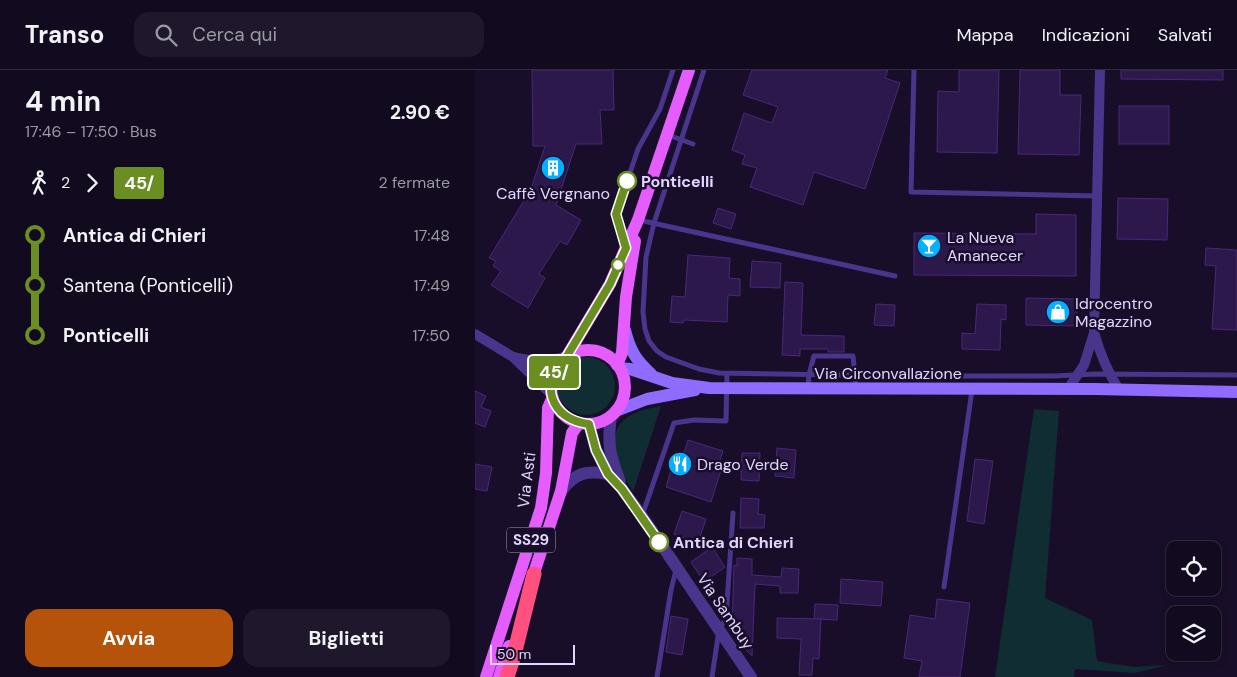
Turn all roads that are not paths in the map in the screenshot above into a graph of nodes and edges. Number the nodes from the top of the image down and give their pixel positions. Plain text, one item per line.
1 (673, 70) edge
2 (689, 70) edge
3 (704, 70) edge
4 (914, 70) edge
5 (1100, 70) edge
6 (667, 135) junction
7 (681, 140) junction
8 (693, 144) dead end
9 (1097, 196) junction
10 (638, 220) junction
11 (653, 223) junction
12 (626, 248) junction
13 (895, 276) dead end
14 (623, 325) junction
15 (1094, 332) junction
16 (475, 334) edge
17 (567, 356) junction
18 (513, 357) junction
19 (619, 366) junction
20 (727, 374) junction
21 (1078, 374) junction
22 (1109, 374) junction
23 (809, 375) junction
24 (856, 375) junction
25 (1237, 375) edge
26 (655, 378) junction
27 (709, 388) junction
28 (727, 388) junction
29 (808, 389) junction
30 (856, 389) junction
31 (972, 389) junction
32 (1068, 389) junction
33 (1119, 390) junction
34 (1237, 392) edge
35 (552, 397) junction
36 (613, 414) junction
37 (584, 424) junction
38 (608, 474) junction
39 (622, 489) junction
40 (561, 491) junction
41 (733, 512) dead end
42 (642, 516) junction
43 (676, 567) junction
44 (534, 574) junction
45 (944, 587) dead end
46 (719, 630) junction
47 (486, 677) edge
48 (499, 677) edge
49 (507, 677) edge
50 (657, 677) edge
51 (712, 677) edge
52 (751, 677) edge

1 - 12 lane
2 - 6 main road
3 - 7 lane
4 - 9 lane
5 - 9 street
6 - 7 lane
6 - 10 main road
7 - 8 lane
7 - 11 lane
9 - 15 street
10 - 11 lane
10 - 12 main road
10 - 14 main road
11 - 13 lane
11 - 20 lane
12 - 17 main road
14 - 19 main road
14 - 26 main road
15 - 21 street
15 - 22 street
16 - 18 street
17 - 18 street
17 - 19 main road
17 - 35 main road
18 - 35 street
19 - 26 main road, Via Circonvallazione
19 - 36 main road
20 - 23 lane
20 - 28 lane
21 - 22 lane
21 - 24 lane
21 - 32 street
22 - 25 lane
22 - 33 street
23 - 24 lane
23 - 24 lane
23 - 29 lane
24 - 30 lane
26 - 27 main road, Via Circonvallazione
27 - 28 main road, Via Circonvallazione
27 - 36 main road, Via Circonvallazione
28 - 29 main road, Via Circonvallazione
28 - 42 lane
29 - 30 main road, Via Circonvallazione
30 - 31 main road, Via Circonvallazione
31 - 32 main road, Via Circonvallazione
31 - 45 lane
32 - 33 main road, Via Circonvallazione
33 - 34 main road, Via Circonvallazione
35 - 37 main road
35 - 47 main road, Via Asti / SS29
36 - 37 main road
36 - 39 street, Via Sambuy
37 - 38 street, Via Sambuy
37 - 40 main road, Via Asti / SS29
38 - 39 street, Via Sambuy
38 - 40 street
39 - 42 street, Via Sambuy
40 - 44 main road, Via Asti / SS29
41 - 46 lane
42 - 43 street, Via Sambuy
43 - 46 street, Via Sambuy
43 - 50 lane
44 - 48 main road, Via Asti / SS29
44 - 49 highway
46 - 51 lane
46 - 52 street, Via Sambuy

